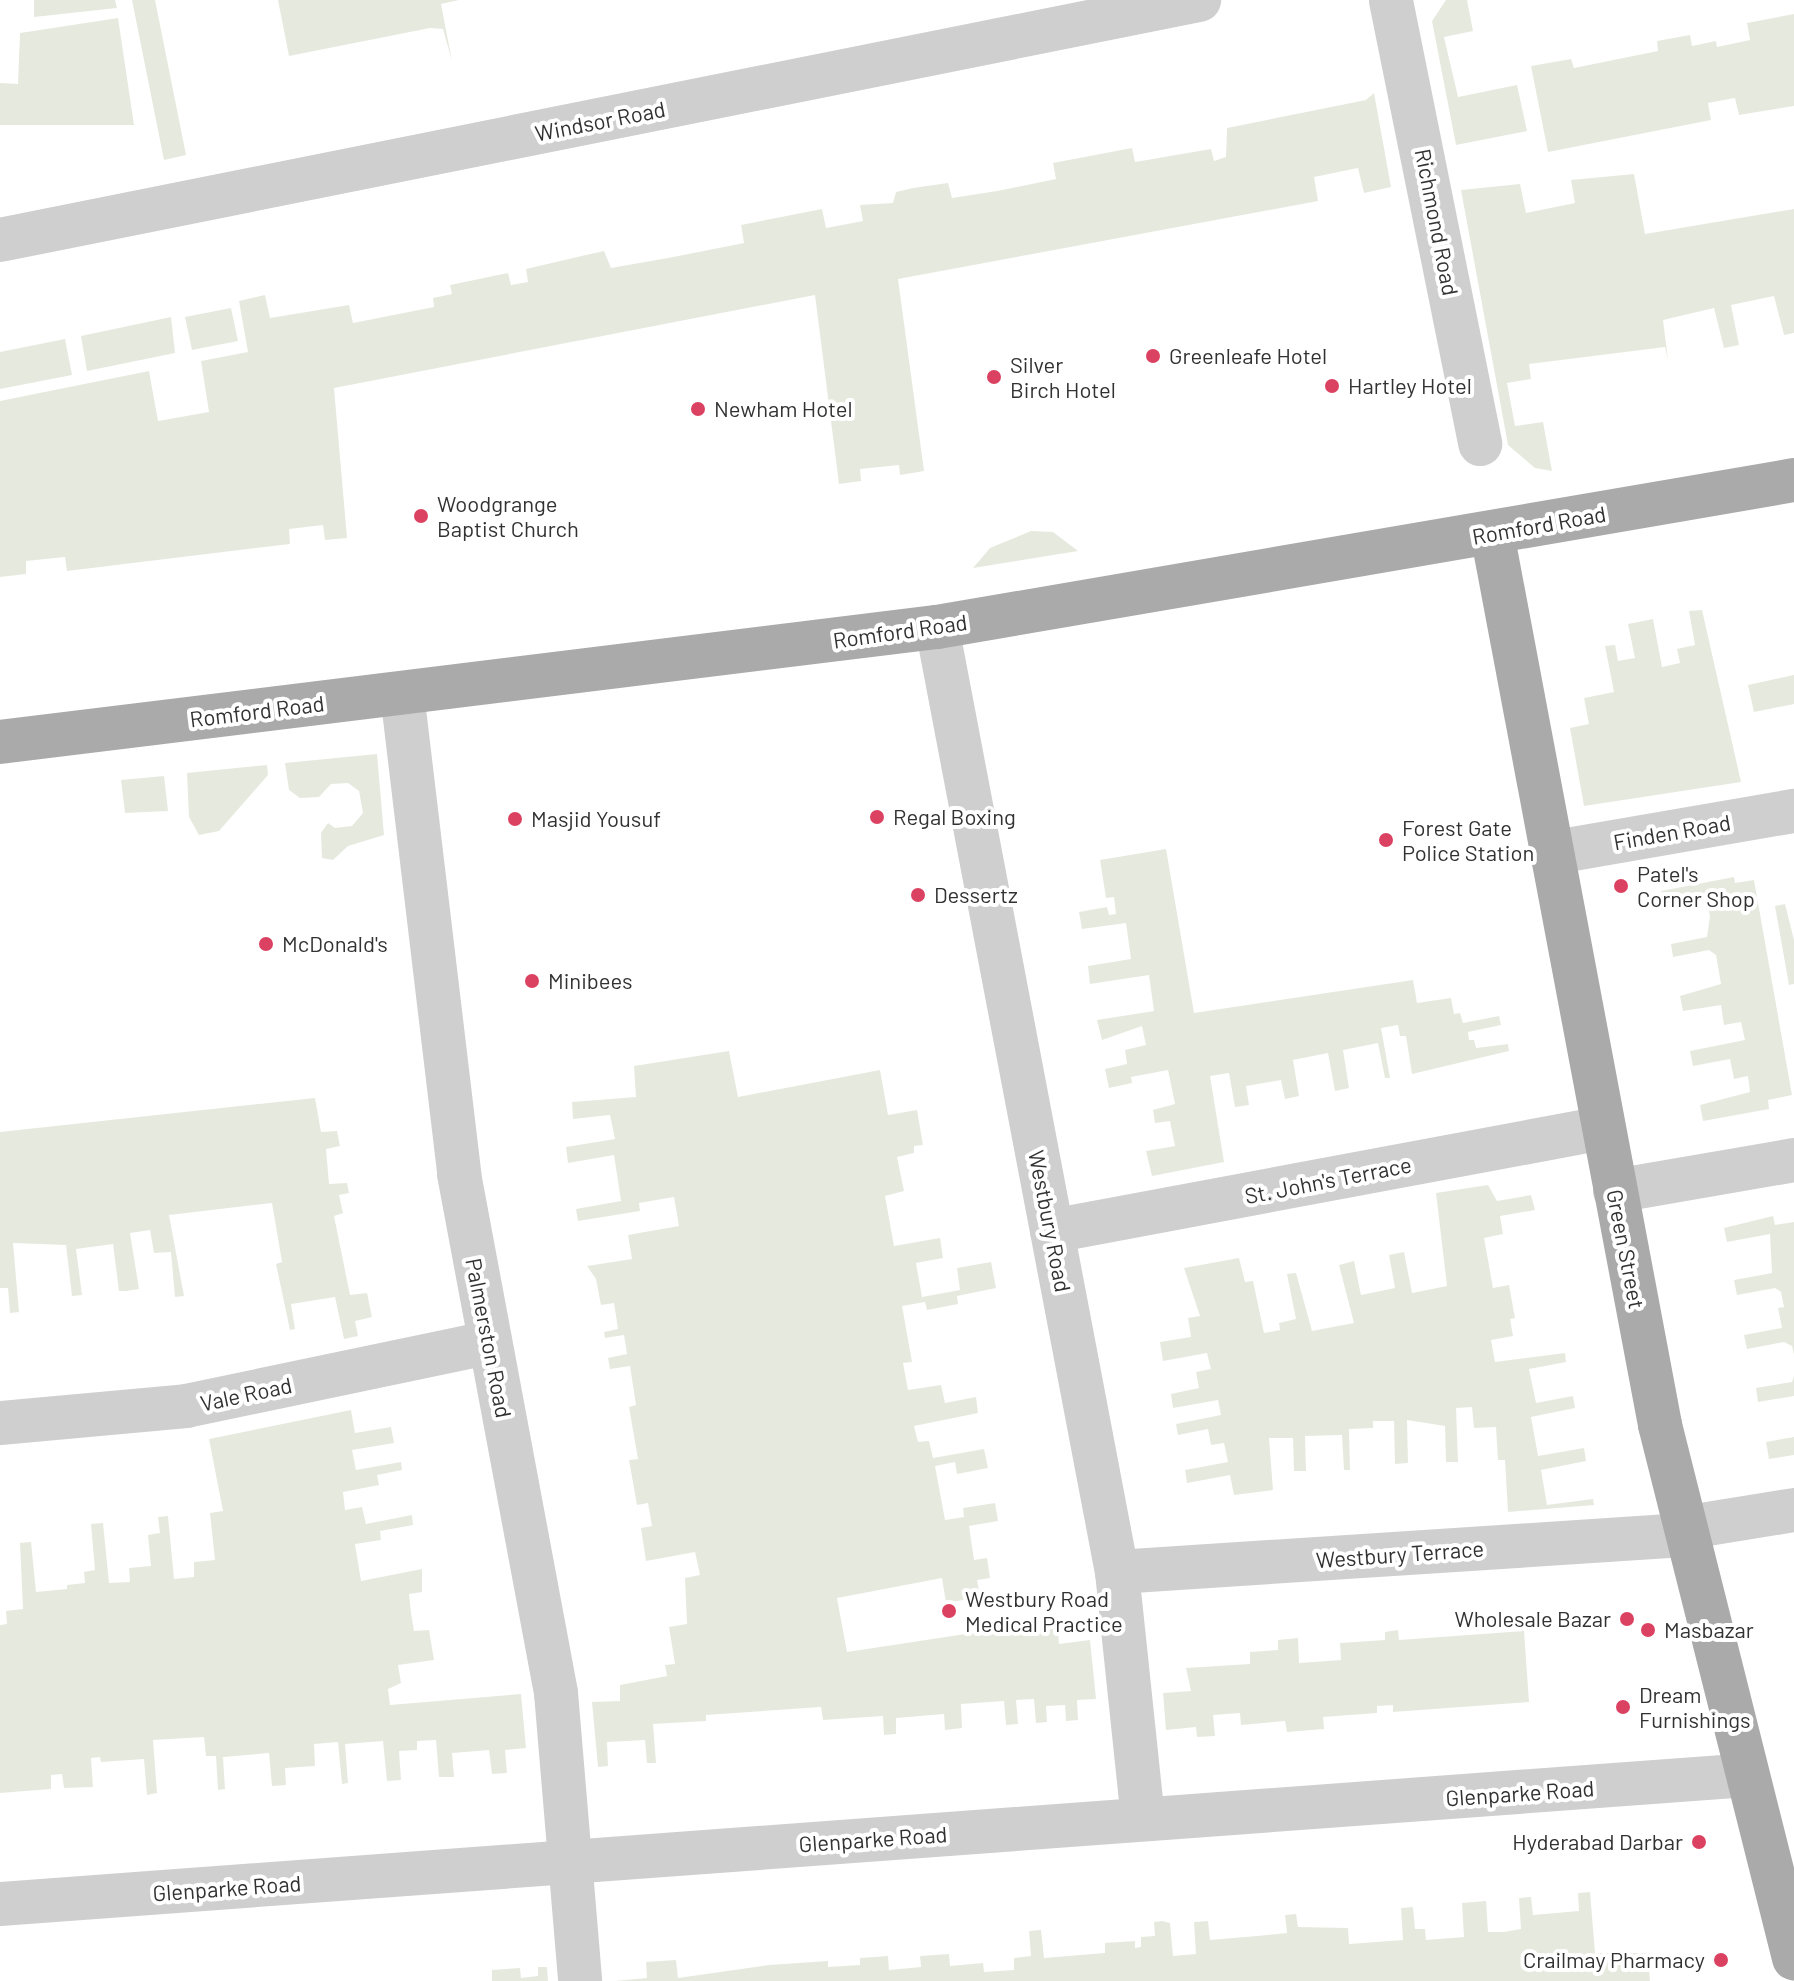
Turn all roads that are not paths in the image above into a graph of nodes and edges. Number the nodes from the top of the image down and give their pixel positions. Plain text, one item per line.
1 (1199, 0) edge
2 (1391, 0) edge
3 (0, 240) edge
4 (1480, 444) dead end
5 (1794, 480) edge
6 (1492, 533) junction
7 (939, 642) junction
8 (402, 693) junction
9 (0, 742) edge
10 (1794, 811) edge
11 (1550, 853) junction
12 (1603, 1128) junction
13 (1794, 1160) edge
14 (1615, 1191) junction
15 (1052, 1231) junction
16 (488, 1343) junction
17 (0, 1423) edge
18 (1794, 1510) edge
19 (1683, 1532) junction
20 (1117, 1572) junction
21 (1747, 1775) junction
22 (1143, 1818) junction
23 (572, 1862) junction
24 (0, 1904) edge
25 (1794, 1958) edge
26 (580, 1981) edge

1 - 3 street, Windsor Road
2 - 4 street, Richmond Road
5 - 6 main road, Romford Road
6 - 7 main road, Romford Road
6 - 11 main road, Green Street
7 - 8 main road, Romford Road
7 - 15 street, Westbury Road
8 - 9 main road, Romford Road
8 - 16 street, Palmerston Road
10 - 11 street, Finden Road
11 - 12 main road, Green Street
12 - 14 main road, Green Street
12 - 15 street, St. John's Terrace
13 - 14 street
14 - 19 main road, Green Street
15 - 20 street, Westbury Road
16 - 17 street, Vale Road
16 - 23 street, Palmerston Road
18 - 19 street, Westbury Terrace
19 - 20 street, Westbury Terrace
19 - 21 main road, Green Street
20 - 22 street, Westbury Road
21 - 22 street, Glenparke Road
21 - 25 main road, Green Street
22 - 23 street, Glenparke Road
23 - 24 street, Glenparke Road
23 - 26 street, Palmerston Road

